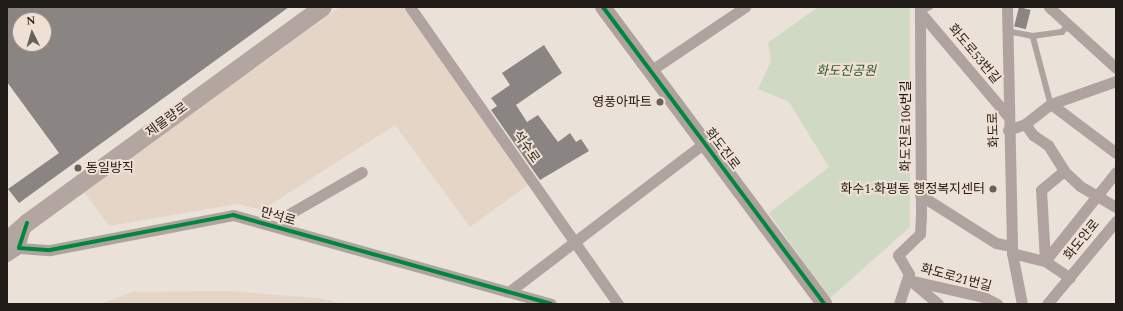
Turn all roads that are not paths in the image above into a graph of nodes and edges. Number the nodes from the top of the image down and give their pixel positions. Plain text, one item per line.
1 (323, 7) edge
2 (410, 7) edge
3 (603, 7) edge
4 (745, 7) edge
5 (1007, 7) edge
6 (1048, 7) edge
7 (923, 9) edge
8 (1069, 25) junction
9 (1007, 31) junction
10 (1033, 36) junction
11 (1116, 68) edge
12 (650, 71) junction
13 (1116, 81) edge
14 (1051, 104) junction
15 (1007, 115) junction
16 (1025, 124) junction
17 (1008, 130) junction
18 (704, 143) junction
19 (1116, 152) edge
20 (1064, 171) junction
21 (362, 172) dead end
22 (1115, 176) edge
23 (920, 194) junction
24 (1098, 197) junction
25 (1116, 207) edge
26 (1116, 221) edge
27 (281, 228) junction
28 (12, 238) edge
29 (576, 242) junction
30 (1012, 249) junction
31 (7, 256) edge
32 (1045, 261) junction
33 (1070, 278) junction
34 (909, 280) junction
35 (510, 291) junction
36 (551, 304) edge
37 (618, 304) edge
38 (824, 304) edge
39 (899, 304) edge
40 (938, 304) edge
41 (996, 304) edge
42 (1022, 304) edge
43 (1048, 304) edge

1 - 28 main road, 제물량로
2 - 29 street, 석수로
3 - 12 street, 화도진로
4 - 12 street
5 - 9 street, 화도로
6 - 8 street
7 - 15 street, 화도로53번길
7 - 23 street, 화도진로106번길
8 - 10 lane
8 - 11 street
9 - 10 lane
9 - 15 street, 화도로
10 - 14 lane
12 - 18 street, 화도진로
13 - 14 street
14 - 16 street
14 - 19 street
15 - 17 street, 화도로
16 - 17 street
16 - 20 street
17 - 30 street, 화도로
18 - 29 street
18 - 38 street, 화도진로
20 - 24 street
20 - 32 street
21 - 27 street
22 - 24 street
23 - 30 street
23 - 34 street, 화도진로106번길
24 - 25 street
24 - 32 street
26 - 33 street, 화도안로
27 - 28 street, 만석로
27 - 35 street, 만석로
28 - 31 street
29 - 35 street
29 - 37 street, 석수로
30 - 32 street
30 - 42 street, 화도로
32 - 33 street, 화도안로
33 - 43 street, 화도안로
34 - 39 street
34 - 40 street, 화도진로106번길
34 - 41 street, 화도로21번길
35 - 36 street, 만석로

